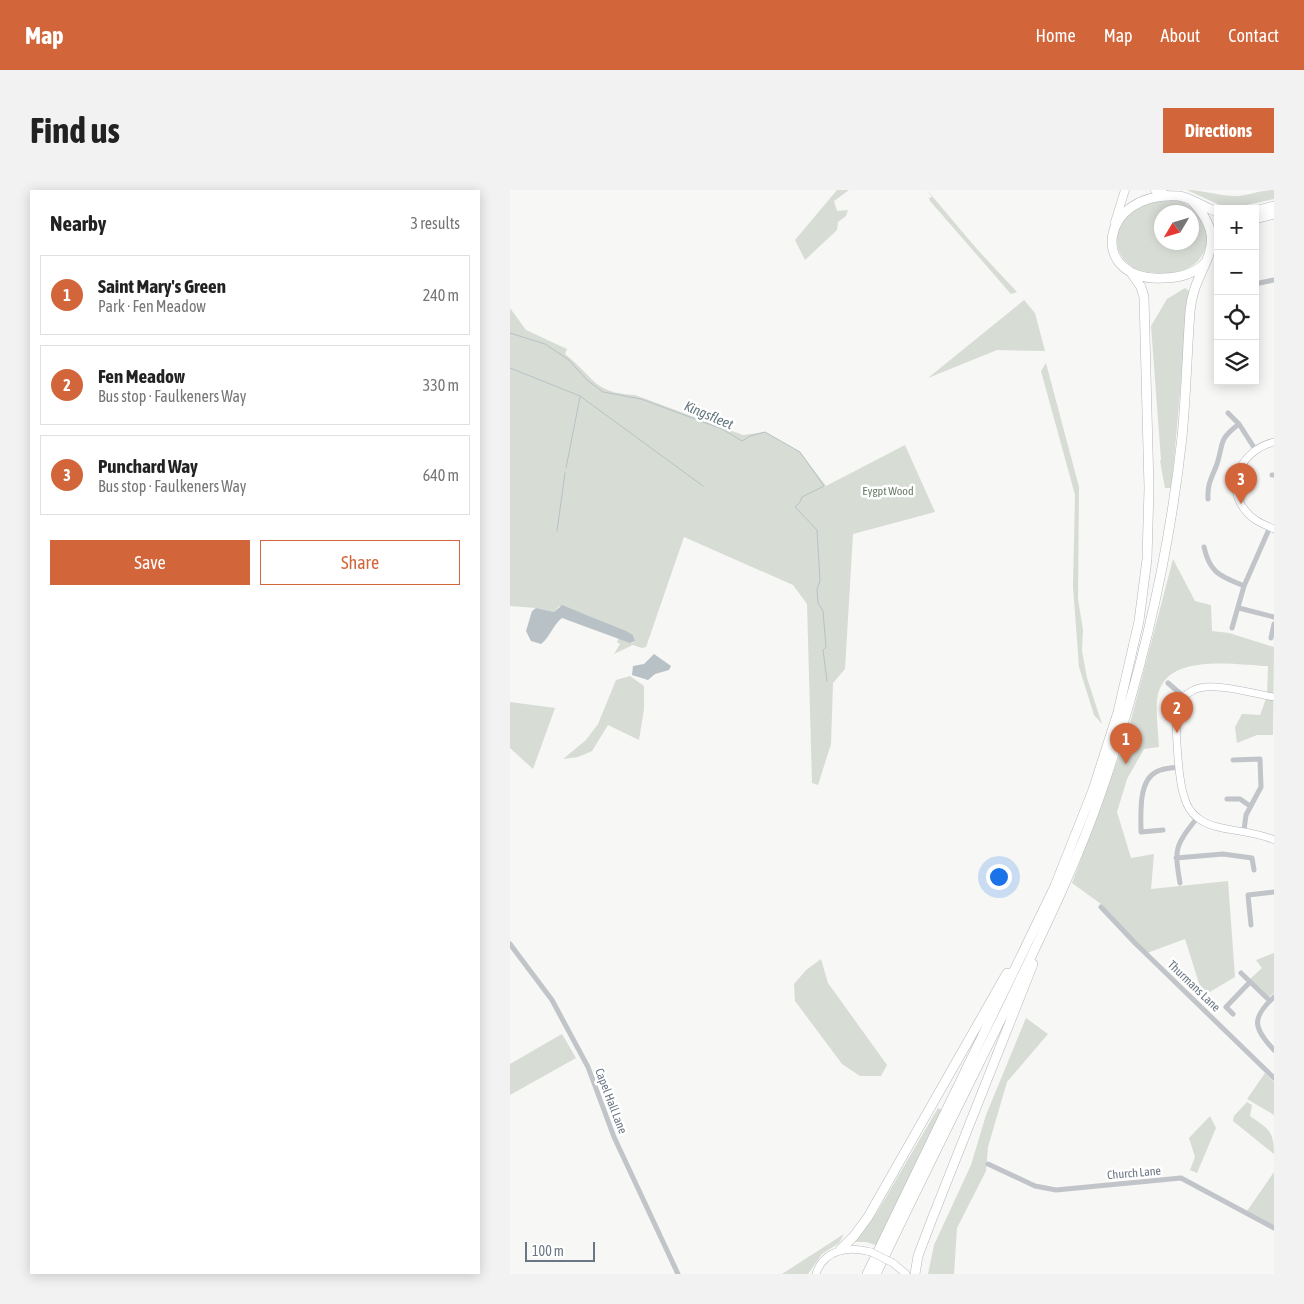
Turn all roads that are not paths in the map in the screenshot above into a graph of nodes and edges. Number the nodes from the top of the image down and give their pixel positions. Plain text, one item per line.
1 (1125, 190) edge
2 (1155, 190) edge
3 (1167, 195) junction
4 (1192, 201) junction
5 (1274, 206) edge
6 (1214, 210) edge
7 (1259, 210) edge
8 (1274, 214) edge
9 (1259, 218) edge
10 (1115, 222) junction
11 (1214, 238) edge
12 (1214, 244) edge
13 (1207, 261) junction
14 (1132, 274) junction
15 (1274, 280) edge
16 (1259, 283) edge
17 (1228, 413) dead end
18 (1239, 424) junction
19 (1274, 442) edge
20 (1256, 449) junction
21 (1208, 499) dead end
22 (1272, 528) edge
23 (1204, 547) dead end
24 (1244, 586) junction
25 (1239, 608) junction
26 (1274, 617) edge
27 (1274, 624) edge
28 (1232, 628) dead end
29 (1271, 638) dead end
30 (1168, 683) dead end
31 (1184, 697) junction
32 (1274, 697) edge
33 (1232, 760) dead end
34 (1180, 767) junction
35 (1227, 799) dead end
36 (1250, 806) junction
37 (1197, 818) junction
38 (1163, 830) dead end
39 (1244, 830) junction
40 (1274, 840) edge
41 (1176, 858) junction
42 (1254, 870) dead end
43 (1066, 872) junction
44 (1180, 883) dead end
45 (1058, 889) junction
46 (1274, 892) edge
47 (1101, 907) dead end
48 (1251, 925) dead end
49 (1042, 933) junction
50 (510, 944) edge
51 (1023, 951) junction
52 (1240, 973) dead end
53 (1250, 982) junction
54 (1272, 999) edge
55 (1233, 1014) dead end
56 (1274, 1050) edge
57 (1274, 1078) edge
58 (988, 1164) dead end
59 (1274, 1228) edge
60 (840, 1250) junction
61 (815, 1273) edge
62 (678, 1274) edge
63 (866, 1274) edge
64 (876, 1274) edge
65 (906, 1274) edge
66 (915, 1274) edge

1 - 10 main road
2 - 3 main road
3 - 4 highway
3 - 10 highway
4 - 6 highway
4 - 11 highway
5 - 7 highway
8 - 9 highway
10 - 14 highway
12 - 13 highway
13 - 14 highway
13 - 43 highway
14 - 43 highway
15 - 16 street
17 - 18 street
18 - 20 street
18 - 21 street
19 - 20 street
20 - 22 street
22 - 24 street
23 - 24 street
24 - 25 street
25 - 26 street
25 - 28 street
27 - 29 street
30 - 31 street
31 - 32 street
31 - 34 street
33 - 36 street
34 - 37 street
34 - 38 street
35 - 36 street
36 - 39 street
37 - 39 street
37 - 41 street
39 - 40 street
41 - 42 street
41 - 44 street
43 - 45 highway
45 - 49 highway
45 - 51 highway
46 - 48 street
47 - 57 street, Thurmans Lane
49 - 64 highway
49 - 66 highway
50 - 62 street, Capel Hall Lane
51 - 60 highway
51 - 63 highway
52 - 53 street
53 - 54 street
53 - 55 street
54 - 56 street
58 - 59 street, Church Lane
60 - 61 street
60 - 65 street, bridge

